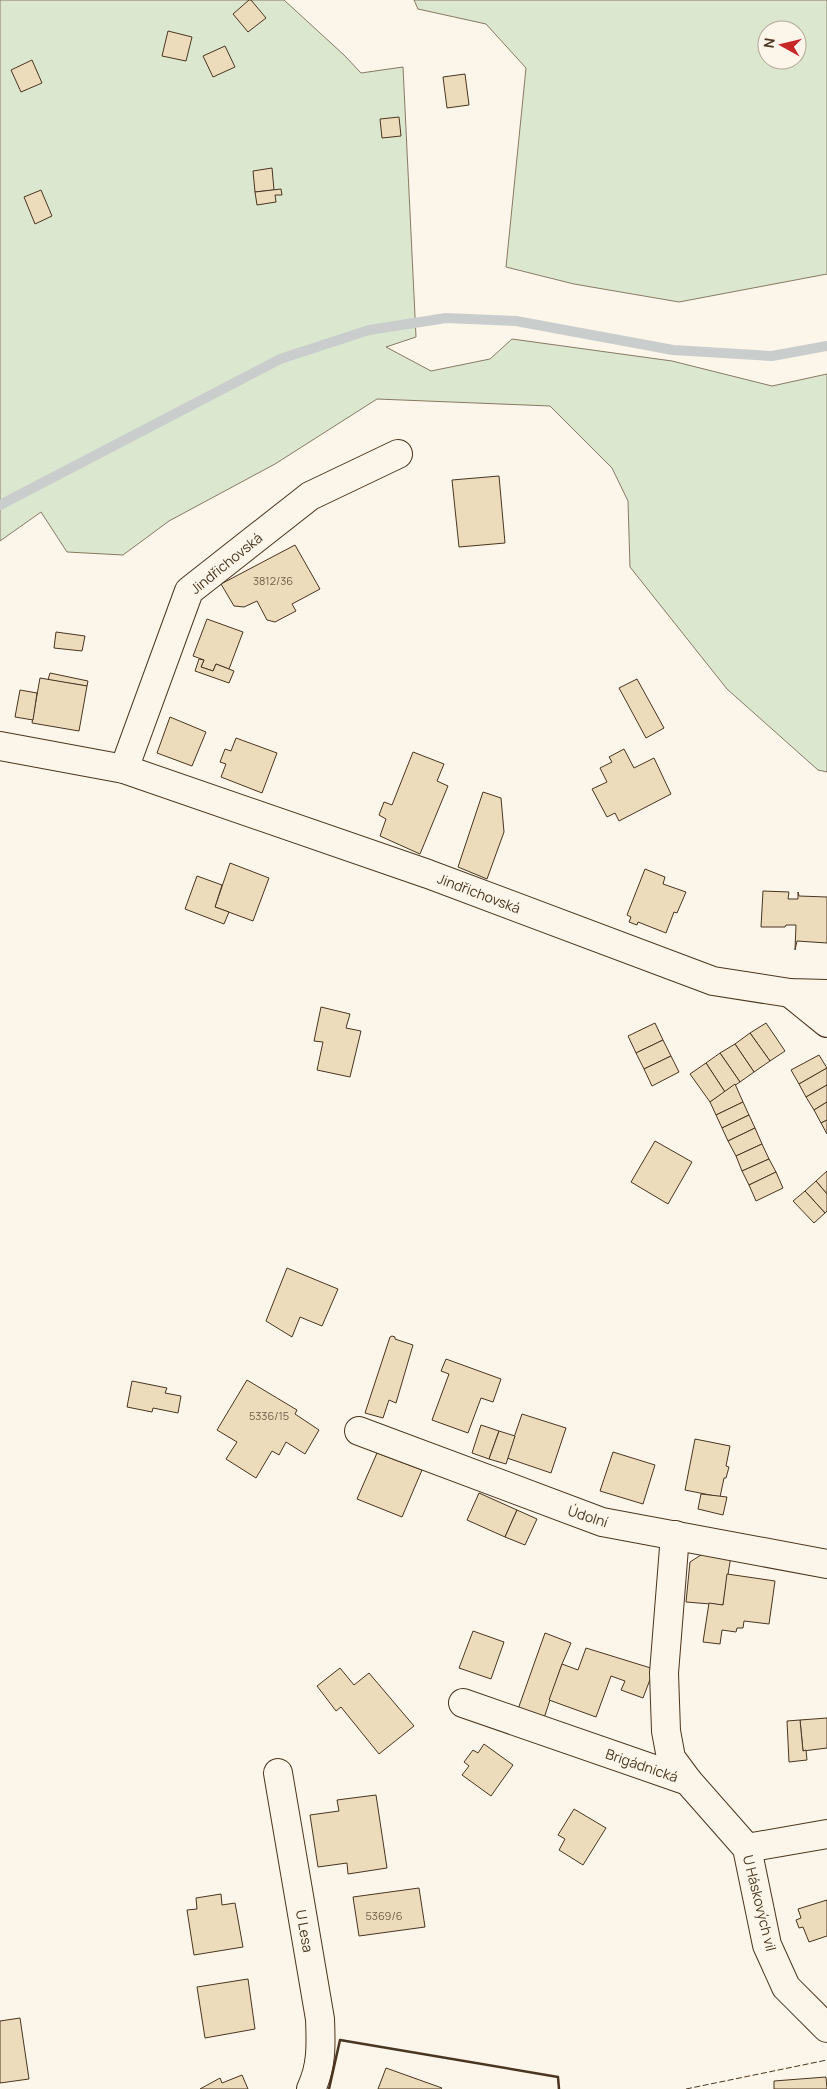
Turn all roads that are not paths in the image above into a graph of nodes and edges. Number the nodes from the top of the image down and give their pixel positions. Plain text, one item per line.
1 (398, 454) dead end
2 (0, 746) edge
3 (124, 769) junction
4 (790, 993) junction
5 (827, 994) edge
6 (827, 1023) edge
7 (359, 1430) dead end
8 (675, 1535) junction
9 (827, 1564) edge
10 (464, 1703) dead end
11 (278, 1773) dead end
12 (688, 1781) junction
13 (827, 1834) edge
14 (746, 1848) junction
15 (827, 2028) edge
16 (311, 2089) edge

1 - 3 street, Jindřichovská
2 - 3 street, Jindřichovská
3 - 4 street, Jindřichovská
4 - 5 street, Jindřichovská
4 - 6 street
7 - 8 street, Údolní
8 - 9 street, Údolní
8 - 12 street
10 - 12 street, Brigádnická
11 - 16 street, U Lesa
12 - 14 street, Brigádnická
13 - 14 street
14 - 15 street, U Háskových vil

